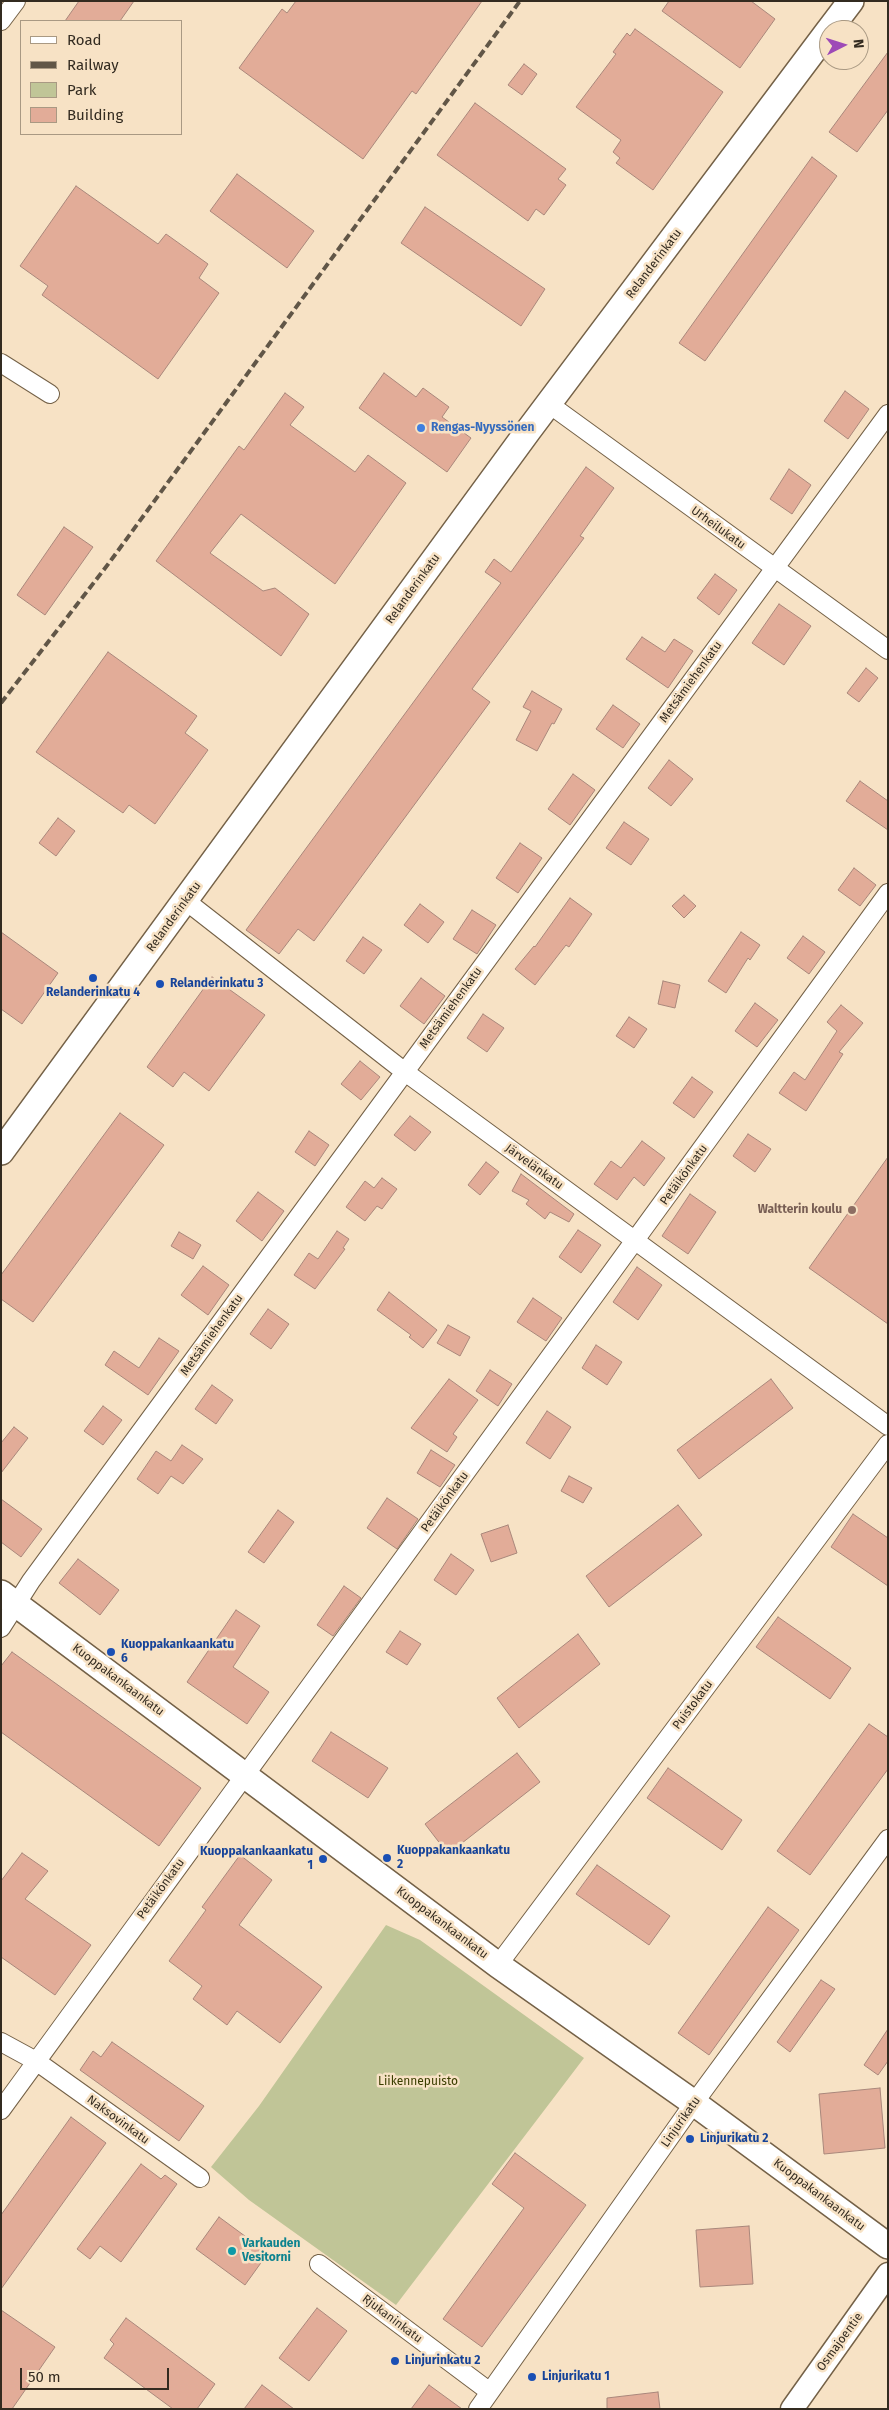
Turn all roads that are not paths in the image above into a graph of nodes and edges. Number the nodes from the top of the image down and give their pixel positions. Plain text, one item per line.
1 (16, 1) edge
2 (851, 1) edge
3 (837, 20) edge
4 (1, 21) edge
5 (819, 43) edge
6 (1, 363) edge
7 (50, 394) dead end
8 (549, 404) junction
9 (888, 414) edge
10 (775, 568) junction
11 (888, 650) edge
12 (888, 893) edge
13 (186, 901) junction
14 (405, 1072) junction
15 (1, 1152) edge
16 (636, 1241) junction
17 (888, 1426) edge
18 (888, 1444) edge
19 (8, 1598) edge
20 (1, 1628) edge
21 (245, 1774) junction
22 (888, 1839) edge
23 (498, 1965) junction
24 (1, 2042) edge
25 (36, 2061) junction
26 (694, 2103) junction
27 (1, 2110) edge
28 (200, 2178) dead end
29 (888, 2246) edge
30 (319, 2264) dead end
31 (888, 2274) edge
32 (490, 2392) junction
33 (478, 2409) edge
34 (792, 2409) edge

1 - 4 street
2 - 3 main road, Relanderinkatu
5 - 8 main road, Relanderinkatu
6 - 7 street
8 - 10 street, Urheilukatu
8 - 13 main road, Relanderinkatu
9 - 10 street, Metsämiehenkatu
10 - 11 street, Urheilukatu
10 - 14 street, Metsämiehenkatu
12 - 16 street, Petäikönkatu
13 - 14 street, Järvelänkatu
13 - 15 main road, Relanderinkatu
14 - 16 street, Järvelänkatu
14 - 19 street, Metsämiehenkatu
16 - 17 street, Järvelänkatu
16 - 21 street, Petäikönkatu
18 - 23 street, Puistokatu
19 - 20 street, Metsämiehenkatu
19 - 21 main road, Kuoppakankaankatu
21 - 23 main road, Kuoppakankaankatu
21 - 25 street, Petäikönkatu
22 - 26 street, Linjurikatu
23 - 26 main road, Kuoppakankaankatu
24 - 25 street, Naksovinkatu
25 - 27 street, Petäikönkatu
25 - 28 street, Naksovinkatu
26 - 29 main road, Kuoppakankaankatu
26 - 32 street, Linjurikatu
30 - 32 street, Rjukaninkatu
31 - 34 street, Osmajoentie
32 - 33 street, Linjurikatu

